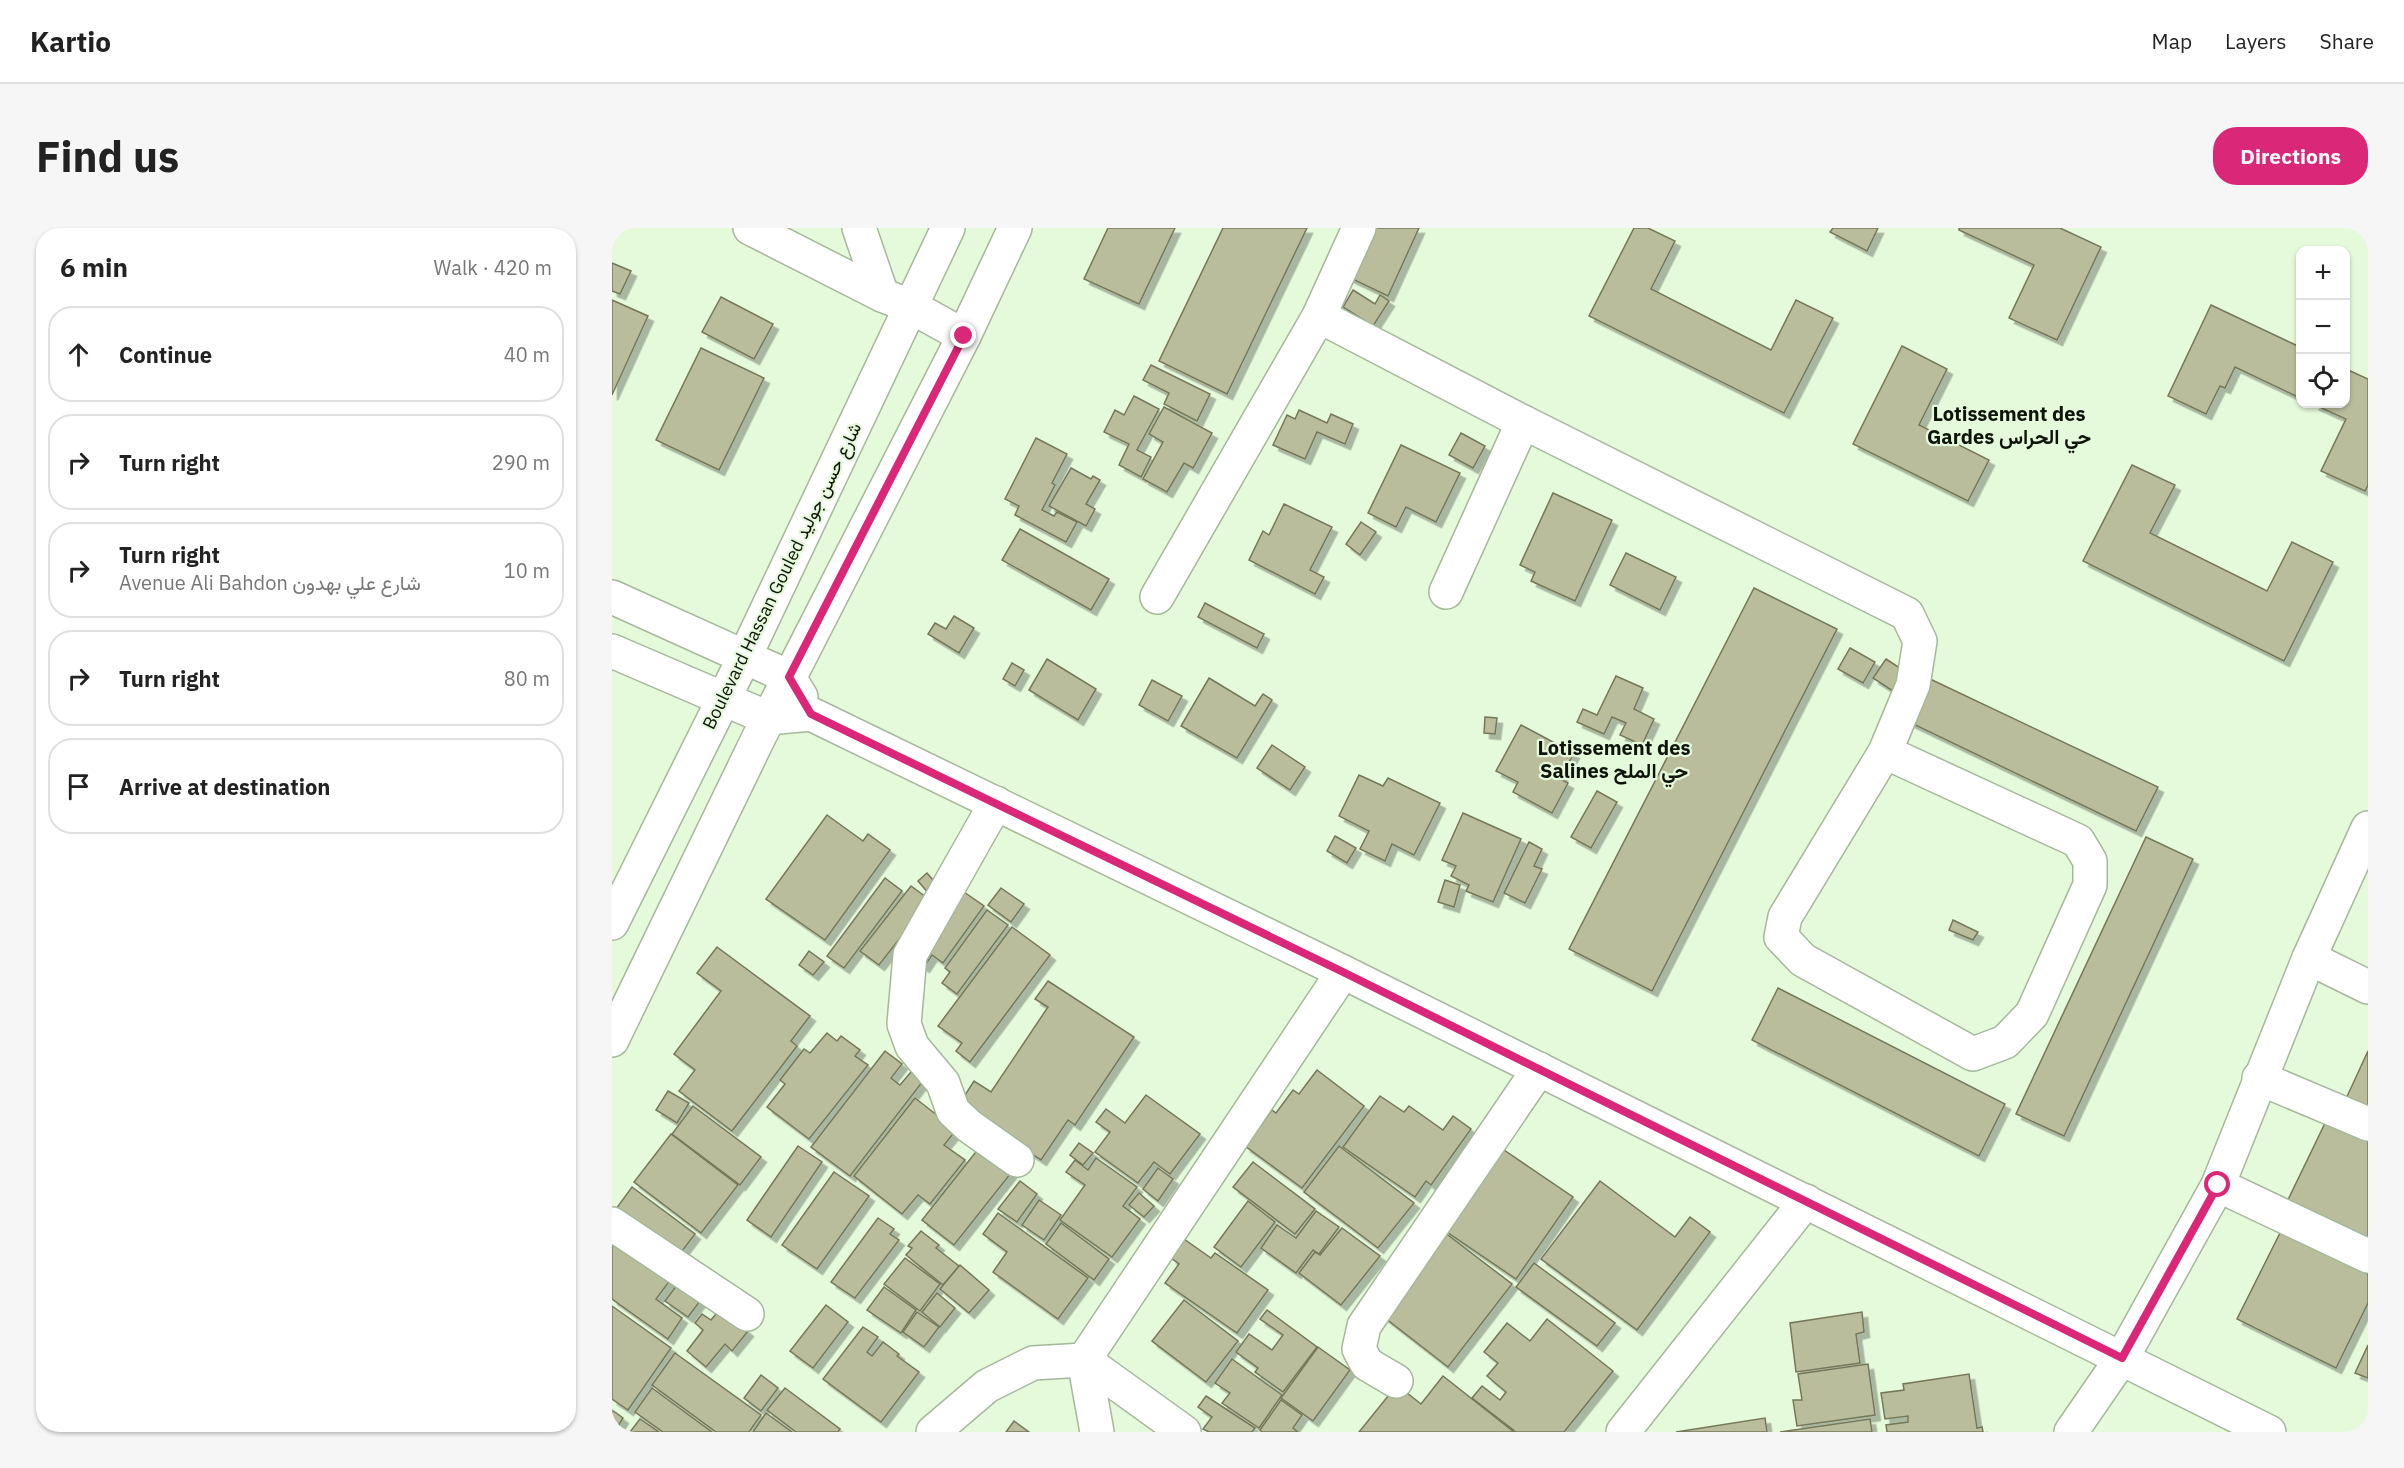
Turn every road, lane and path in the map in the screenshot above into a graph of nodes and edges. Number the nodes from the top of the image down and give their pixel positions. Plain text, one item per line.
1 (750, 228) edge
2 (859, 228) edge
3 (948, 228) edge
4 (1015, 228) edge
5 (1359, 228) edge
6 (896, 300) junction
7 (1319, 316) junction
8 (964, 336) junction
9 (1523, 422) junction
10 (1446, 592) dead end
11 (612, 597) edge
12 (1157, 597) dead end
13 (612, 651) edge
14 (745, 656) junction
15 (789, 677) junction
16 (724, 698) junction
17 (811, 714) junction
18 (768, 718) junction
19 (1885, 752) junction
20 (996, 803) junction
21 (2366, 838) edge
22 (612, 923) edge
23 (2309, 958) junction
24 (1343, 972) junction
25 (2368, 987) edge
26 (612, 1040) edge
27 (1539, 1069) junction
28 (2259, 1078) junction
29 (2368, 1124) edge
30 (1017, 1160) dead end
31 (2218, 1185) junction
32 (1806, 1201) junction
33 (612, 1224) edge
34 (2368, 1256) edge
35 (747, 1314) dead end
36 (2122, 1358) junction
37 (1084, 1360) junction
38 (1396, 1381) dead end
39 (933, 1432) edge
40 (1097, 1432) edge
41 (1184, 1432) edge
42 (1623, 1432) edge
43 (2071, 1432) edge
44 (2269, 1432) edge

1 - 6 main road
2 - 6 main road
3 - 6 main road, Boulevard Hassan Gouled شارع حسن جوليد
4 - 8 main road
5 - 7 main road
6 - 8 main road
6 - 14 main road, Boulevard Hassan Gouled شارع حسن جوليد
7 - 9 main road
7 - 12 main road
8 - 15 main road
9 - 10 main road
9 - 19 main road
11 - 14 main road
13 - 16 main road
14 - 15 main road
14 - 16 main road, Boulevard Hassan Gouled شارع حسن جوليد
15 - 17 main road
15 - 18 main road
16 - 18 main road
16 - 22 main road, Boulevard Hassan Gouled شارع حسن جوليد
17 - 18 main road
17 - 20 main road
18 - 26 main road
19 - 19 main road
20 - 24 main road
20 - 30 main road
21 - 23 main road
23 - 25 main road
23 - 28 main road
24 - 27 main road
24 - 37 main road
27 - 32 main road
27 - 38 main road
28 - 29 main road
28 - 31 main road
31 - 34 main road
31 - 36 main road
32 - 36 main road
32 - 42 main road
33 - 35 main road
36 - 43 main road
36 - 44 main road
37 - 39 main road
37 - 40 main road
37 - 41 main road

